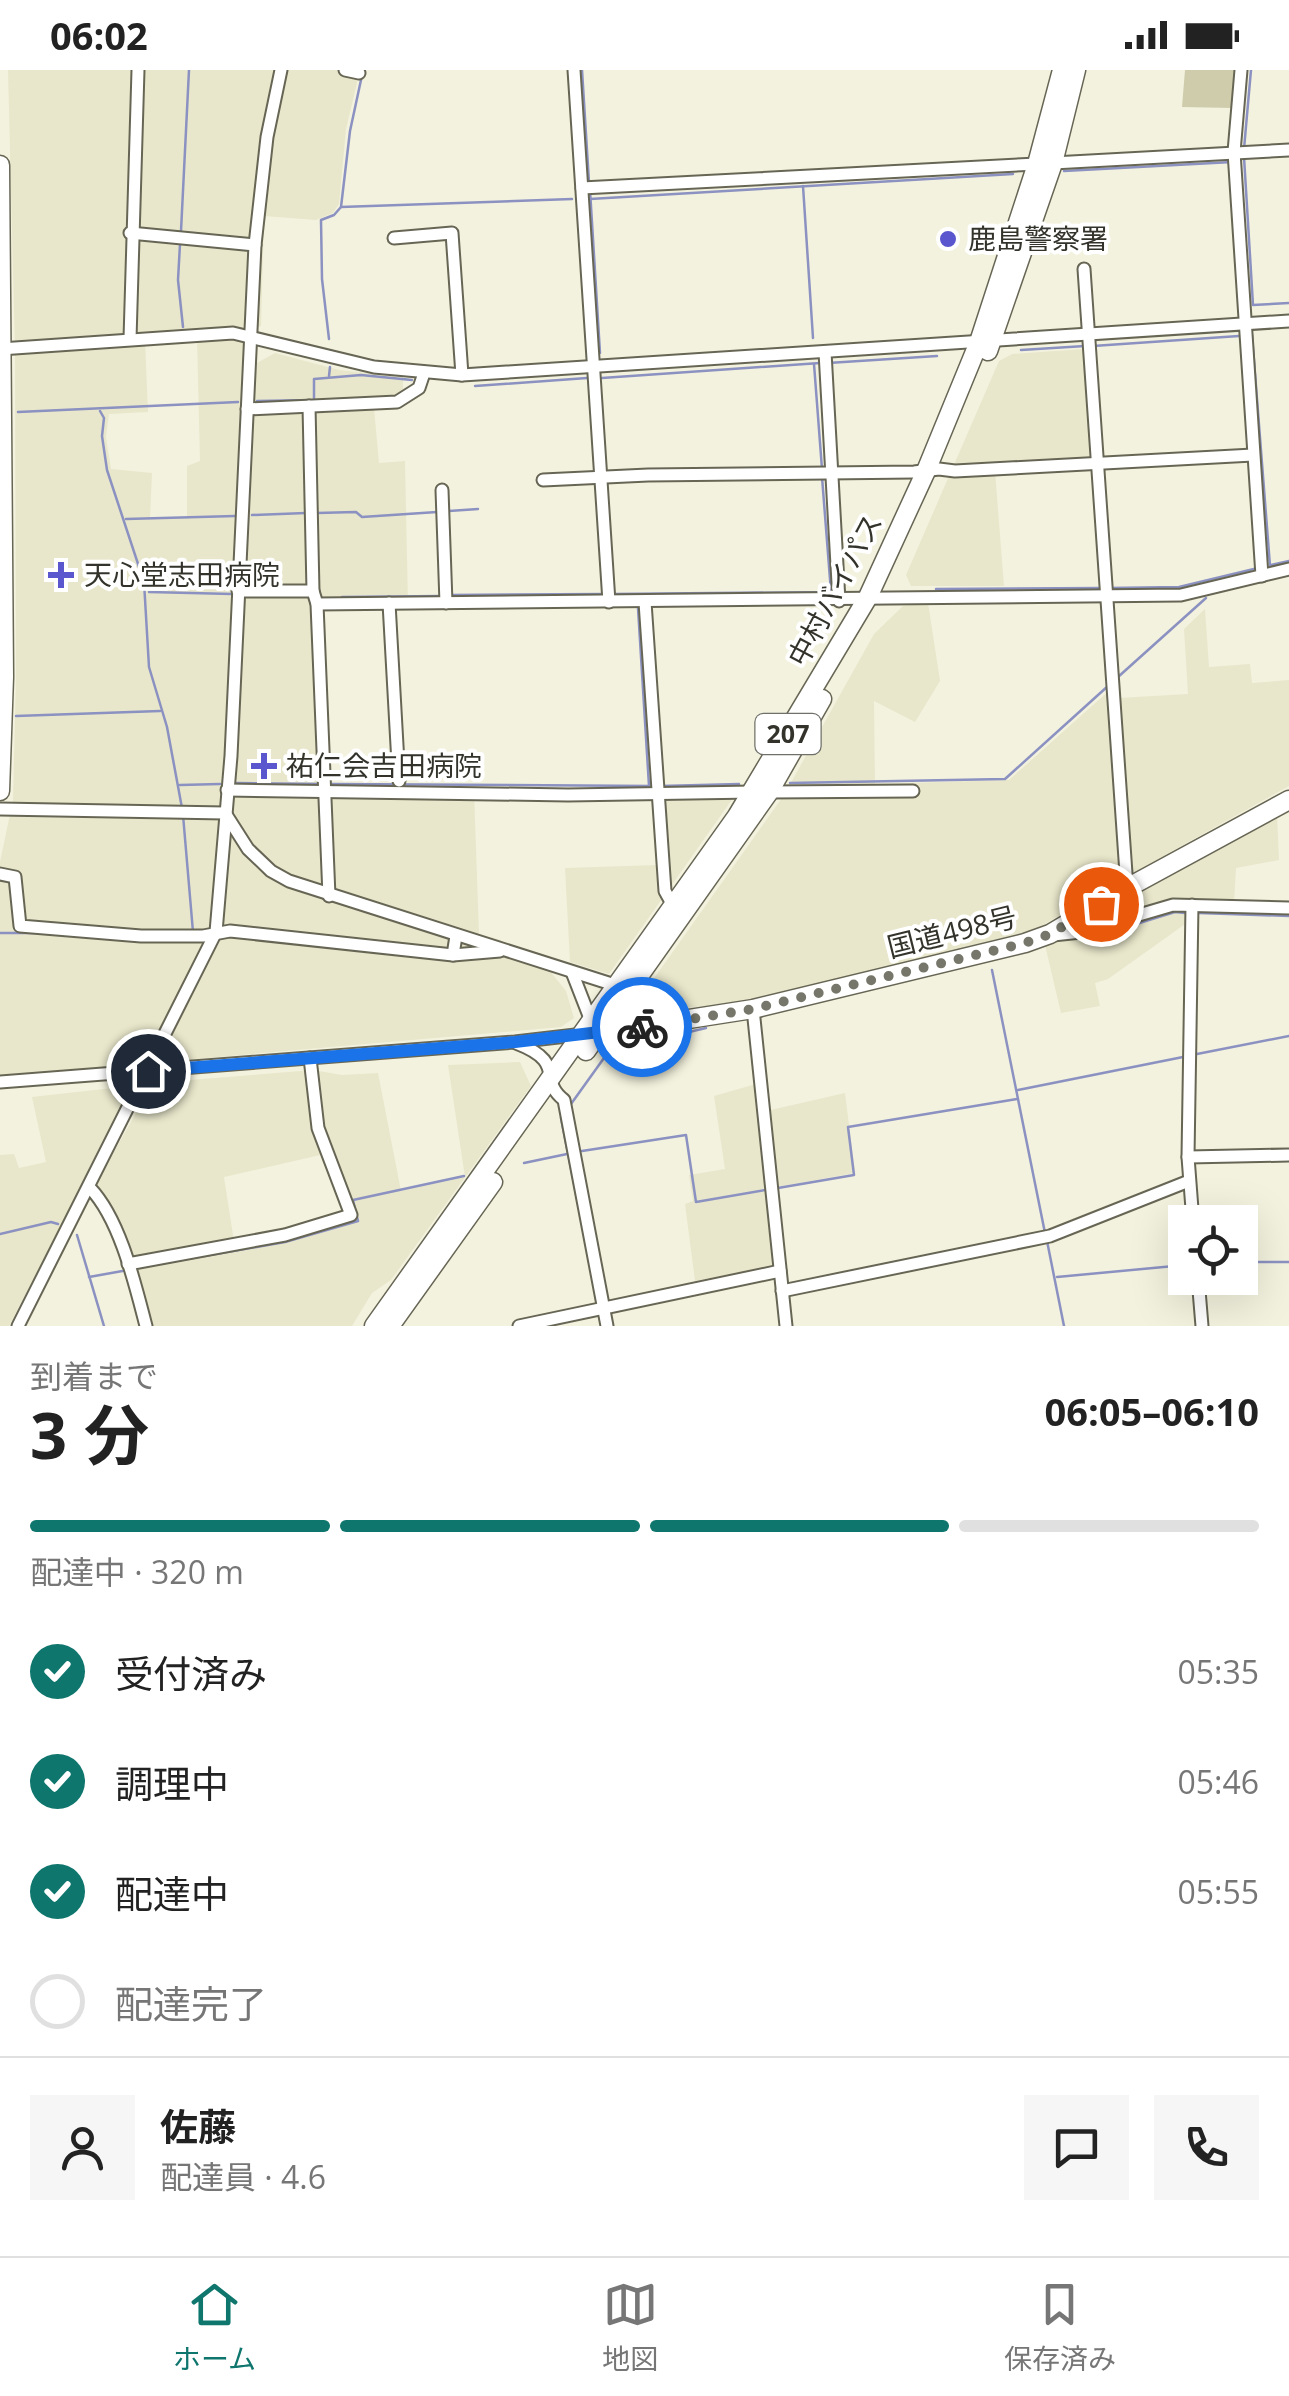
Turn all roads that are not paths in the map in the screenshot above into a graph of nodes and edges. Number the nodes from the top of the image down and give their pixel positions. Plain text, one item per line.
1 (138, 70) edge
2 (281, 70) edge
3 (574, 70) edge
4 (1062, 70) edge
5 (1076, 70) edge
6 (1241, 70) edge
7 (1289, 150) edge
8 (1234, 152) junction
9 (1045, 164) junction
10 (0, 165) edge
11 (589, 188) junction
12 (130, 234) junction
13 (394, 238) dead end
14 (254, 245) junction
15 (1084, 269) dead end
16 (1289, 321) edge
17 (1244, 332) junction
18 (250, 337) junction
19 (130, 339) junction
20 (985, 341) junction
21 (1088, 342) junction
22 (2, 349) edge
23 (826, 359) junction
24 (594, 367) junction
25 (424, 374) junction
26 (462, 375) junction
27 (309, 406) junction
28 (247, 409) junction
29 (1253, 454) junction
30 (1098, 464) junction
31 (932, 470) junction
32 (833, 473) junction
33 (601, 478) junction
34 (543, 480) dead end
35 (442, 490) dead end
36 (1289, 570) edge
37 (1262, 576) junction
38 (238, 591) junction
39 (608, 596) junction
40 (1108, 596) junction
41 (315, 597) junction
42 (873, 597) junction
43 (839, 601) junction
44 (645, 602) junction
45 (446, 603) junction
46 (389, 604) junction
47 (399, 782) dead end
48 (658, 786) junction
49 (324, 787) junction
50 (0, 790) edge
51 (227, 790) junction
52 (913, 791) dead end
53 (761, 792) junction
54 (1289, 800) edge
55 (0, 809) edge
56 (225, 814) junction
57 (248, 849) junction
58 (223, 851) junction
59 (0, 874) edge
60 (1126, 888) junction
61 (329, 896) junction
62 (1192, 905) junction
63 (1289, 908) edge
64 (678, 912) junction
65 (216, 932) junction
66 (1050, 934) junction
67 (456, 936) junction
68 (504, 951) junction
69 (452, 955) junction
70 (572, 972) junction
71 (624, 988) junction
72 (753, 1009) junction
73 (667, 1022) junction
74 (591, 1030) junction
75 (515, 1042) junction
76 (310, 1058) junction
77 (148, 1071) junction
78 (0, 1082) edge
79 (554, 1087) junction
80 (1289, 1155) edge
81 (1188, 1157) junction
82 (1189, 1181) junction
83 (90, 1188) junction
84 (1191, 1205) edge
85 (130, 1270) junction
86 (780, 1271) junction
87 (782, 1291) junction
88 (1199, 1295) edge
89 (601, 1309) junction
90 (18, 1326) edge
91 (146, 1326) edge
92 (374, 1326) edge
93 (390, 1326) edge
94 (519, 1326) edge
95 (607, 1326) edge
96 (786, 1326) edge
97 (1202, 1326) edge

1 - 12 street
2 - 14 street
3 - 11 street
4 - 9 highway, 中村バイパス / 207
5 - 9 highway, 中村バイパス / 207
6 - 8 street
7 - 8 street
8 - 9 street
8 - 17 street
9 - 11 street
9 - 20 highway, 中村バイパス / 207
10 - 22 highway
11 - 24 street
12 - 14 street
12 - 19 street
13 - 26 street
14 - 18 street
15 - 21 street
16 - 17 street
17 - 21 street
17 - 29 street
18 - 19 street
18 - 25 street
18 - 28 street
19 - 22 street
20 - 21 street
20 - 23 street
20 - 31 highway, 中村バイパス / 207
21 - 30 street
22 - 50 highway
23 - 24 street
23 - 32 street
24 - 26 street
24 - 33 street
25 - 26 street
25 - 27 street
27 - 28 street
27 - 41 street
28 - 38 street
29 - 30 street
29 - 37 street
30 - 31 street
30 - 40 street
31 - 32 street
31 - 42 highway, 中村バイパス / 207
32 - 33 street
32 - 43 street
33 - 34 street
33 - 39 street
35 - 45 street
36 - 37 street
37 - 40 street
38 - 41 street
38 - 51 street
39 - 44 street
39 - 45 street
40 - 42 street
40 - 60 street
41 - 46 street
41 - 49 street
42 - 43 street
42 - 53 highway, 中村バイパス / 207
43 - 44 street
44 - 48 street
45 - 46 street
46 - 47 street
48 - 49 street
48 - 53 street
48 - 64 street
49 - 51 street
49 - 61 street
51 - 56 street
52 - 53 street
53 - 64 highway, 中村バイパス / 207
54 - 60 highway, 国道498号
55 - 56 street
56 - 57 street
56 - 58 street
57 - 58 street
57 - 61 street
58 - 65 street
59 - 65 street
60 - 66 highway, 国道498号
61 - 67 street
62 - 63 street
62 - 66 street
62 - 81 street
64 - 71 highway, 中村バイパス / 207
65 - 69 street
65 - 77 street
66 - 72 highway, 国道498号
67 - 68 street
67 - 69 street
68 - 69 street
68 - 70 street
70 - 71 street
70 - 74 street
71 - 73 highway
71 - 74 highway, 中村バイパス / 207
72 - 73 highway, 国道498号
72 - 86 street
73 - 74 highway, 国道498号
74 - 75 street
74 - 79 highway, 中村バイパス / 207
75 - 76 street
75 - 79 street
76 - 77 street
76 - 85 street
77 - 78 street
77 - 83 street
79 - 89 street
79 - 92 highway, 中村バイパス / 207
79 - 93 highway, 中村バイパス / 207
80 - 81 street
81 - 82 street
82 - 84 street
82 - 87 street
83 - 85 street
83 - 90 street
85 - 91 street
86 - 87 street
86 - 89 street
87 - 96 street
88 - 97 street
89 - 94 street
89 - 95 street

